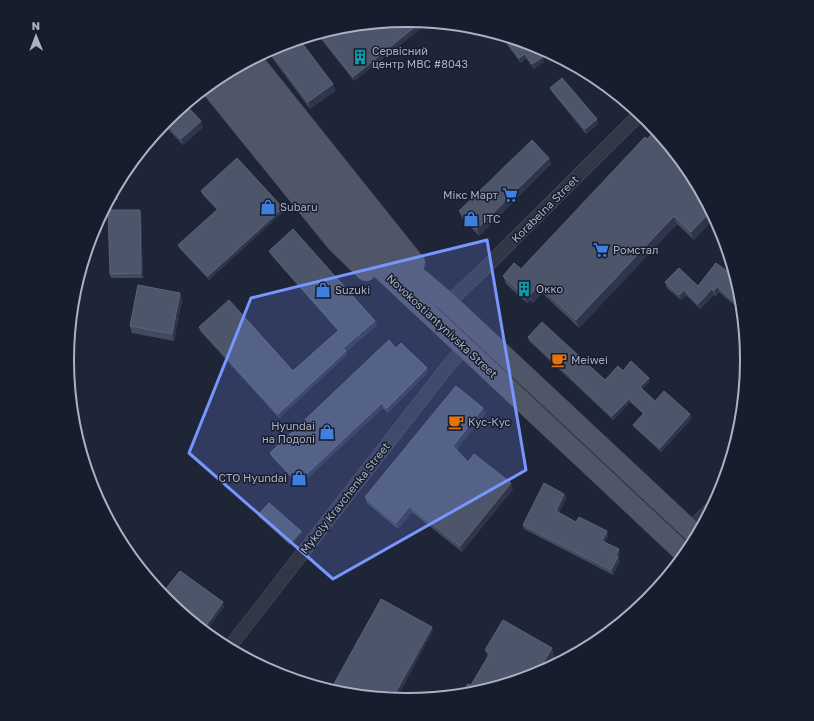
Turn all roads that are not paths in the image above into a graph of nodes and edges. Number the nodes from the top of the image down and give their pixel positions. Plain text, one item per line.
1 (255, 63) edge
2 (239, 73) edge
3 (227, 80) edge
4 (213, 90) edge
5 (257, 109) junction
6 (636, 118) edge
7 (431, 288) junction
8 (448, 303) junction
9 (420, 306) junction
10 (464, 347) junction
11 (693, 532) edge
12 (681, 550) edge
13 (232, 644) edge

1 - 7 main road
2 - 5 main road, Novokostiantynivska Street
3 - 5 main road, Novokostiantynivska Street
4 - 9 main road
5 - 7 main road, Novokostiantynivska Street
5 - 9 main road, Novokostiantynivska Street
6 - 8 street, Korabelna Street
7 - 8 main road, Novokostiantynivska Street
8 - 11 main road, Novokostiantynivska Street
9 - 10 main road, Novokostiantynivska Street
10 - 12 main road, Novokostiantynivska Street
10 - 13 street, Mykoly Kravchenka Street

